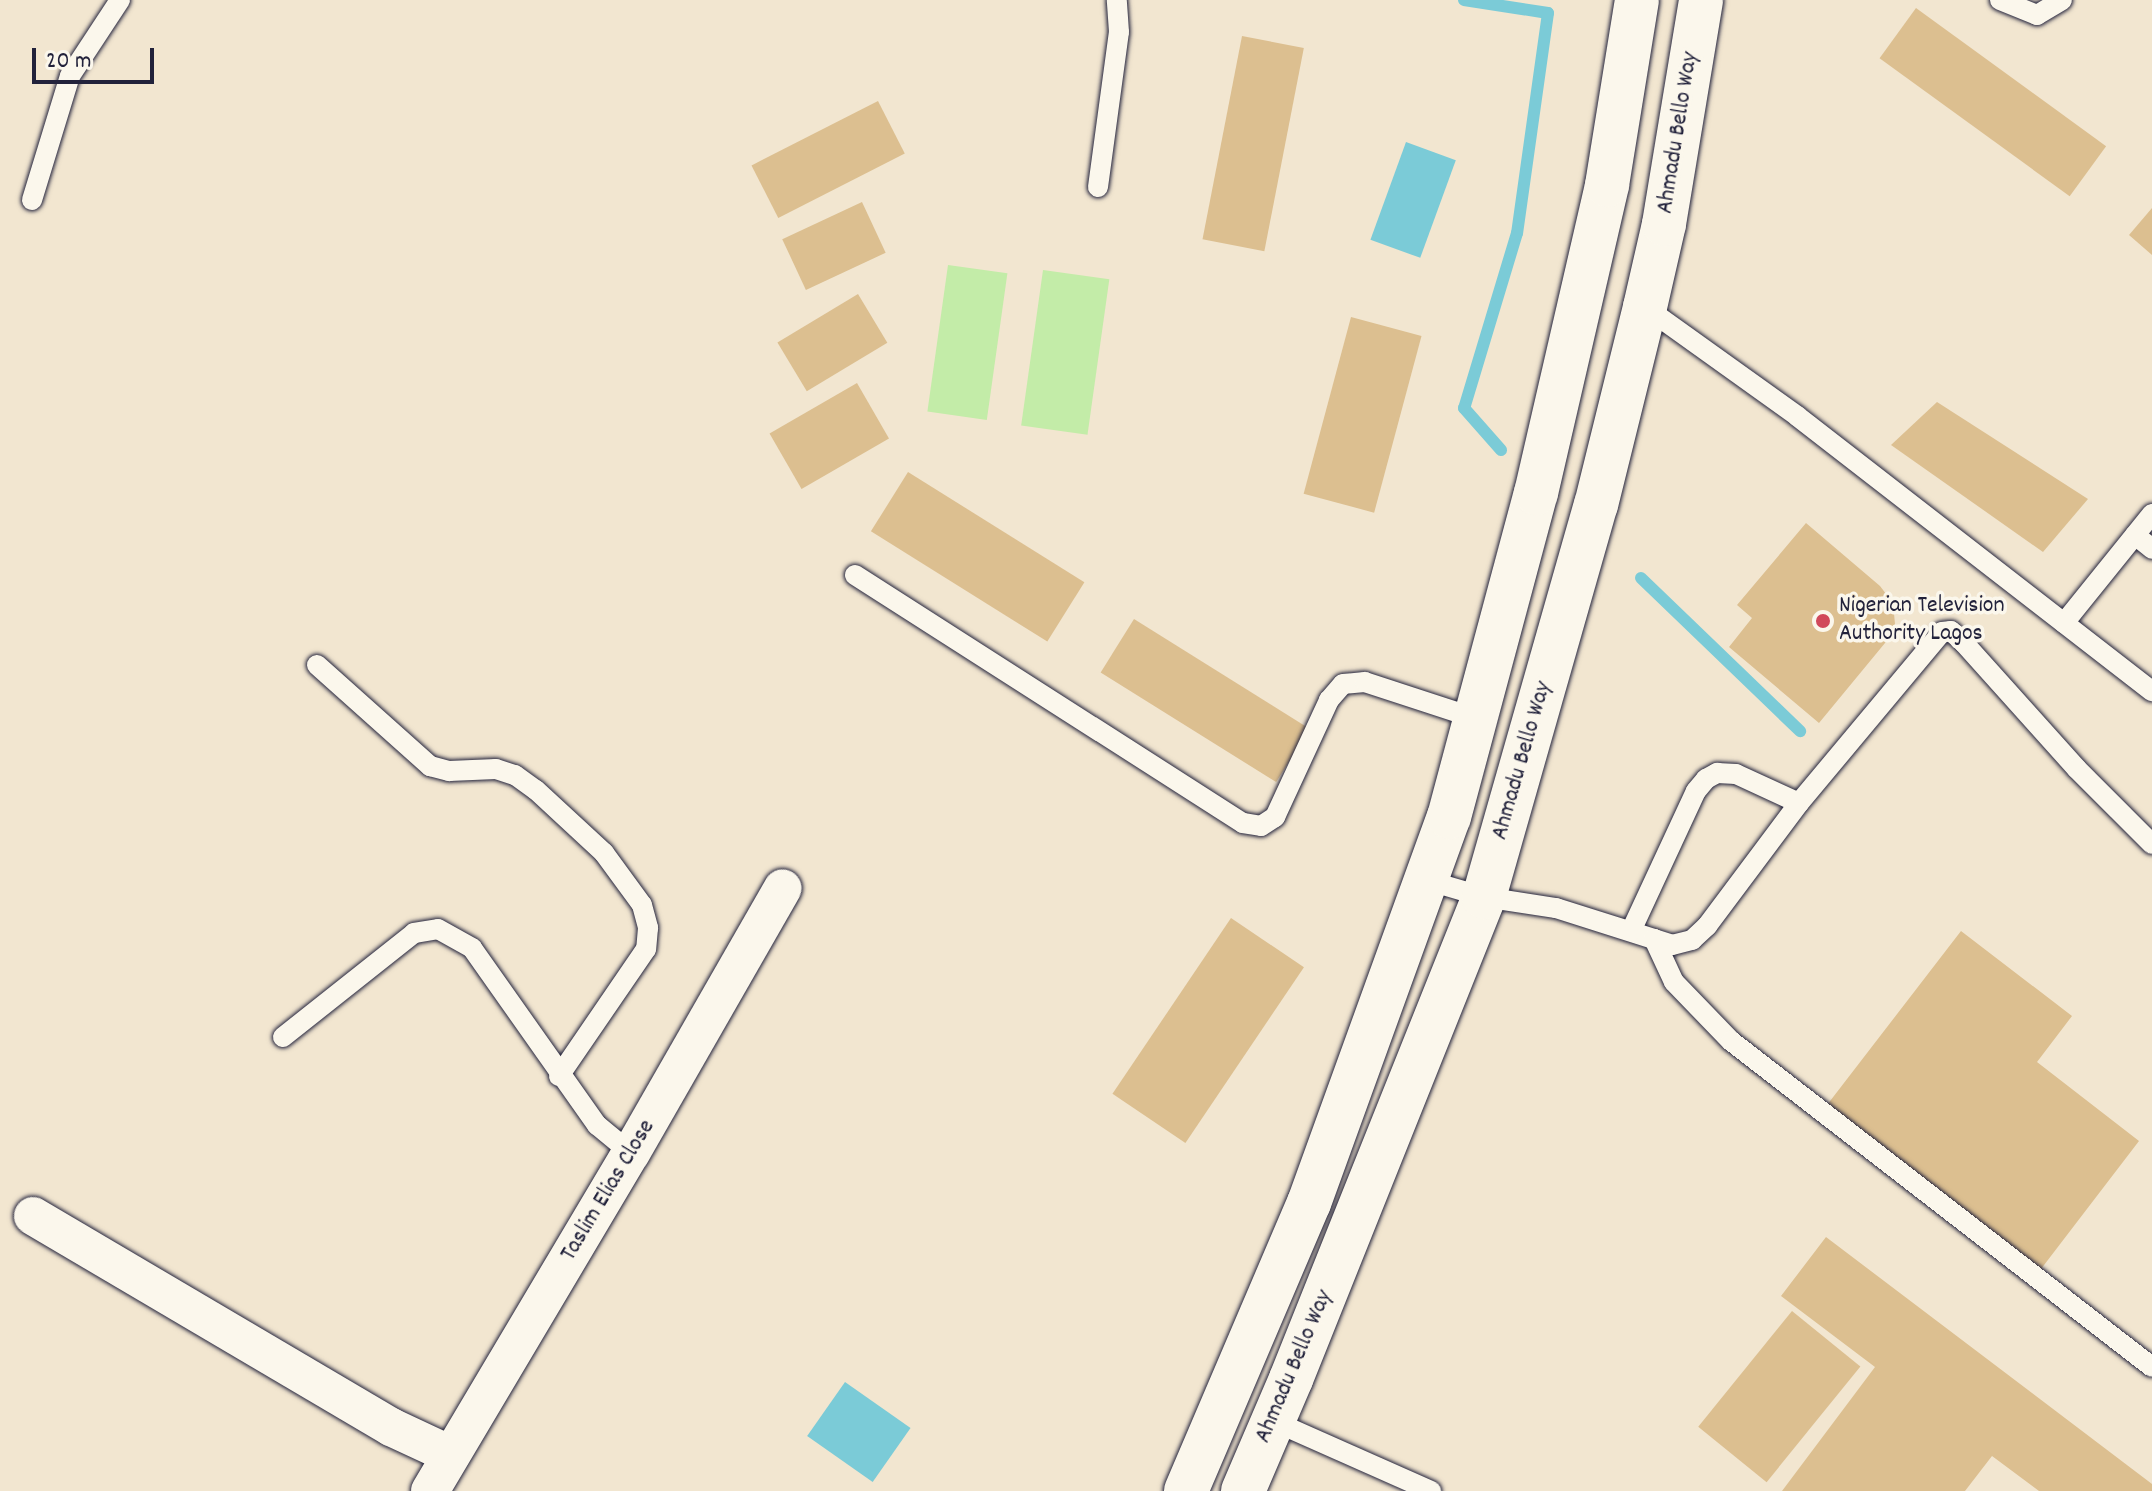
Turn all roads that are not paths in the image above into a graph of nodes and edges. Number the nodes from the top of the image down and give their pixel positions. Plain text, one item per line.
1 (120, 0) edge
2 (1117, 0) edge
3 (1637, 0) edge
4 (1701, 0) edge
5 (2000, 0) edge
6 (2062, 0) edge
7 (1098, 187) dead end
8 (32, 200) dead end
9 (1645, 307) junction
10 (2152, 514) edge
11 (2135, 535) junction
12 (2152, 549) edge
13 (855, 575) dead end
14 (2064, 623) junction
15 (317, 665) dead end
16 (2152, 691) edge
17 (1475, 718) junction
18 (1799, 803) junction
19 (2152, 844) edge
20 (1426, 880) junction
21 (783, 888) dead end
22 (1484, 897) junction
23 (1631, 931) junction
24 (1654, 939) junction
25 (283, 1037) dead end
26 (559, 1076) junction
27 (631, 1153) junction
28 (33, 1216) dead end
29 (1276, 1281) junction
30 (1323, 1301) junction
31 (2152, 1367) edge
32 (1273, 1421) junction
33 (451, 1455) junction
34 (430, 1491) edge
35 (1186, 1491) edge
36 (1243, 1491) edge
37 (1431, 1491) edge

1 - 8 lane
2 - 7 lane
3 - 17 highway, Ahmadu Bello Way
4 - 9 highway, Ahmadu Bello Way
5 - 6 lane
9 - 14 lane
9 - 22 highway, Ahmadu Bello Way
10 - 11 lane
11 - 12 lane
11 - 14 lane
13 - 17 lane
14 - 16 lane
15 - 26 lane
17 - 20 highway, Ahmadu Bello Way
18 - 19 lane
18 - 23 lane
18 - 24 lane
20 - 22 lane
20 - 29 highway, Ahmadu Bello Way
21 - 27 street, Taslim Elias Close
22 - 23 lane
22 - 30 highway, Ahmadu Bello Way
23 - 24 lane
24 - 31 lane
25 - 26 lane
26 - 27 lane
27 - 33 street, Taslim Elias Close
28 - 33 street
29 - 30 highway
29 - 35 highway, Ahmadu Bello Way
30 - 32 highway, Ahmadu Bello Way
32 - 36 highway, Ahmadu Bello Way
32 - 37 lane
33 - 34 street, Taslim Elias Close

